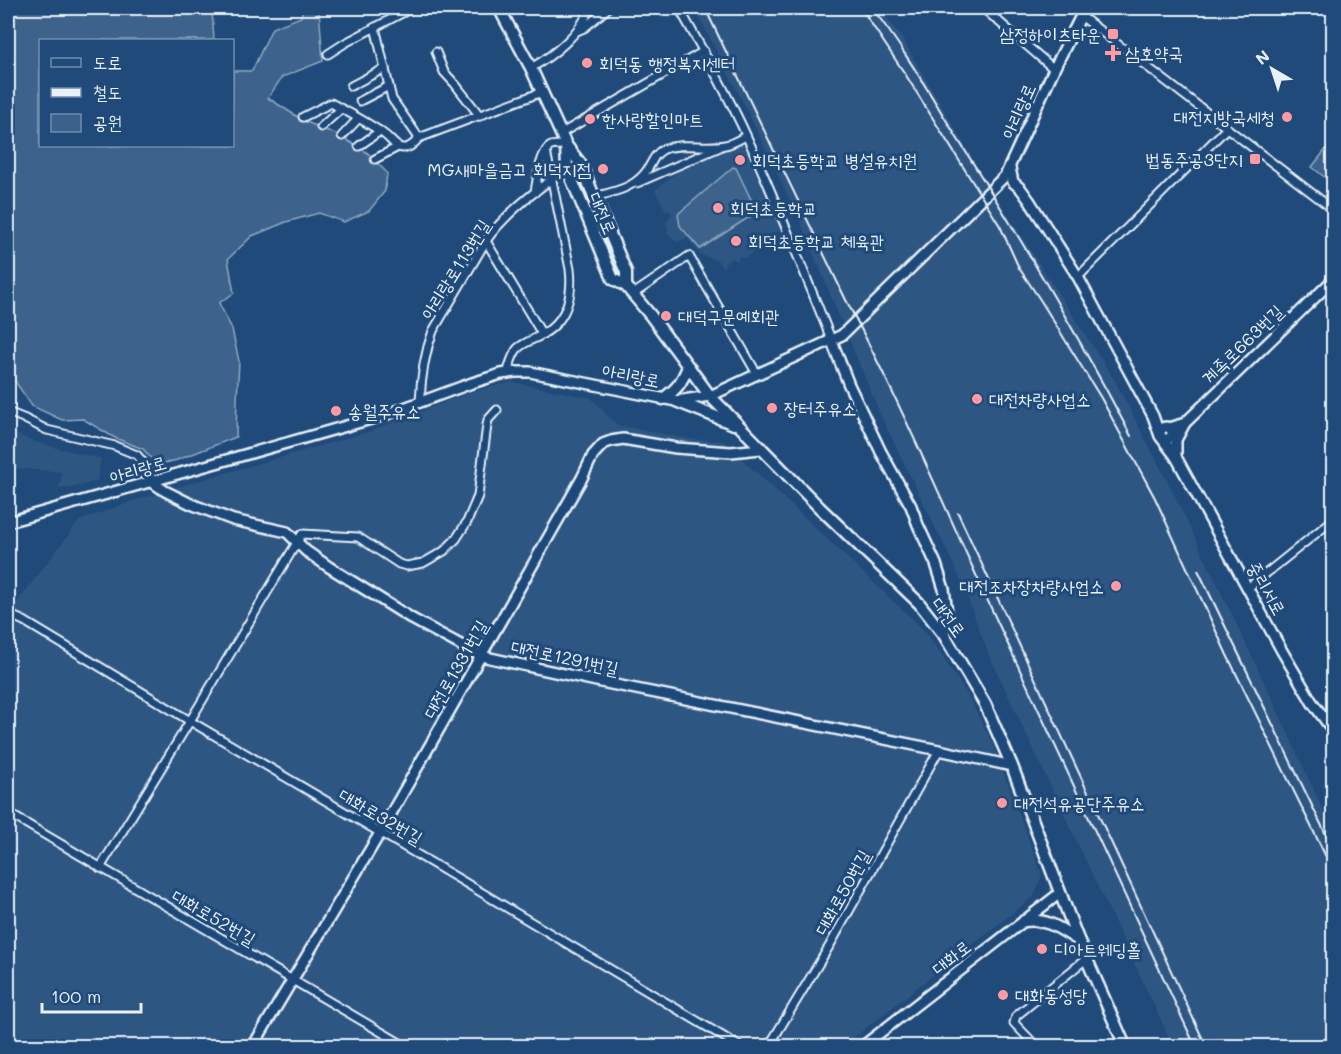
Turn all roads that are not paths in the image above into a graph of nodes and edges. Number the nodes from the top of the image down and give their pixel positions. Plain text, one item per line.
1 (412, 8) edge
2 (499, 8) edge
3 (590, 8) edge
4 (608, 8) edge
5 (680, 8) edge
6 (983, 8) edge
7 (400, 10) edge
8 (1083, 12) edge
9 (375, 27) junction
10 (574, 32) junction
11 (704, 51) junction
12 (436, 52) dead end
13 (328, 54) dead end
14 (385, 68) junction
15 (531, 68) junction
16 (1054, 69) junction
17 (351, 86) dead end
18 (389, 86) junction
19 (542, 92) junction
20 (360, 101) dead end
21 (341, 109) junction
22 (480, 116) junction
23 (303, 117) dead end
24 (358, 119) junction
25 (321, 127) dead end
26 (1227, 128) junction
27 (380, 131) junction
28 (560, 134) junction
29 (342, 136) dead end
30 (746, 136) junction
31 (419, 138) junction
32 (566, 145) junction
33 (726, 145) junction
34 (359, 146) dead end
35 (398, 147) junction
36 (546, 152) junction
37 (375, 159) dead end
38 (567, 168) junction
39 (1010, 168) junction
40 (552, 179) junction
41 (1013, 182) junction
42 (998, 183) junction
43 (626, 188) junction
44 (535, 192) junction
45 (594, 197) junction
46 (1334, 210) edge
47 (486, 241) junction
48 (1078, 277) junction
49 (1334, 279) edge
50 (629, 290) junction
51 (542, 334) junction
52 (831, 339) junction
53 (687, 367) junction
54 (507, 374) junction
55 (757, 374) junction
56 (710, 396) junction
57 (663, 399) junction
58 (676, 401) junction
59 (420, 402) junction
60 (497, 410) dead end
61 (8, 412) edge
62 (1155, 417) junction
63 (737, 425) junction
64 (1182, 425) junction
65 (1170, 432) junction
66 (1160, 436) junction
67 (760, 449) junction
68 (1175, 454) junction
69 (152, 482) junction
70 (1334, 519) edge
71 (8, 522) edge
72 (296, 543) junction
73 (1248, 588) junction
74 (8, 614) edge
75 (944, 635) junction
76 (481, 656) junction
77 (190, 721) junction
78 (1334, 732) edge
79 (939, 750) junction
80 (1012, 766) junction
81 (8, 813) edge
82 (381, 833) junction
83 (100, 868) junction
84 (1060, 893) junction
85 (1024, 921) junction
86 (1078, 940) junction
87 (1086, 959) junction
88 (292, 980) junction
89 (253, 1047) edge
90 (405, 1047) edge
91 (739, 1047) edge
92 (769, 1047) edge
93 (863, 1047) edge
94 (1036, 1047) edge
95 (1125, 1047) edge

1 - 7 street
2 - 15 main road, 대전로
3 - 10 street
4 - 10 street
5 - 11 street
6 - 16 street
7 - 9 street
8 - 16 main road, 아리랑로
8 - 26 street
9 - 13 street
9 - 14 street
10 - 15 street
11 - 28 street
11 - 30 street
12 - 22 street
14 - 17 street
14 - 18 street
15 - 19 main road, 대전로
16 - 39 main road, 아리랑로
18 - 20 street
18 - 31 street
19 - 22 street
19 - 28 main road, 대전로
21 - 23 street
21 - 24 street
21 - 25 street
22 - 31 street
24 - 27 street
24 - 29 street
26 - 46 street
26 - 48 street
27 - 34 street
27 - 35 street
28 - 32 main road, 대전로
30 - 33 street
30 - 52 street
31 - 35 street
32 - 36 street
32 - 38 main road, 대전로
32 - 45 main road, 대전로
33 - 43 street
33 - 43 street
35 - 37 street
36 - 40 street
36 - 44 street
38 - 40 street, 아리랑로113번길
38 - 50 main road, 대전로
39 - 41 main road
39 - 42 main road, 아리랑로
40 - 44 street, 아리랑로113번길
40 - 51 street
41 - 42 main road
41 - 48 main road
42 - 52 main road, 아리랑로
43 - 45 street
44 - 47 street, 아리랑로113번길
45 - 50 main road, 대전로
47 - 51 street
47 - 59 street, 아리랑로113번길
48 - 62 main road
49 - 64 main road, 계족로663번길
50 - 53 main road, 대전로
50 - 55 street
51 - 54 street
52 - 55 main road, 아리랑로
52 - 75 main road
53 - 56 main road, 대전로
53 - 57 main road
54 - 57 main road, 아리랑로
54 - 59 main road, 아리랑로
55 - 56 main road, 아리랑로
56 - 58 main road, 아리랑로
56 - 63 main road, 대전로
57 - 58 main road, 아리랑로
58 - 63 main road
59 - 69 main road, 아리랑로
60 - 72 street
61 - 69 street
62 - 64 main road
62 - 65 main road
62 - 66 main road
63 - 67 main road, 대전로
64 - 65 main road, 계족로663번길
64 - 68 main road
65 - 66 main road
65 - 68 main road
66 - 68 main road
67 - 75 main road, 대전로
67 - 76 main road, 대전로1331번길
68 - 73 main road, 중리서로
69 - 71 main road, 아리랑로
69 - 72 main road, 대전로1291번길
70 - 73 street
72 - 76 main road, 대전로1291번길
72 - 77 street
73 - 78 main road, 중리서로
74 - 77 street, 대화로32번길
75 - 80 main road, 대전로
76 - 79 main road, 대전로1291번길
76 - 82 main road, 대전로1331번길
77 - 82 street, 대화로32번길
77 - 83 street
79 - 80 main road, 대전로1291번길
79 - 92 street, 대화로50번길
80 - 84 main road, 대전로
81 - 83 street, 대화로52번길
82 - 88 main road, 대전로1331번길
82 - 91 street, 대화로32번길
83 - 88 street, 대화로52번길
84 - 85 main road, 대화로
84 - 86 main road, 대전로
85 - 86 main road
85 - 93 main road, 대화로
86 - 87 main road, 대전로
87 - 94 street
87 - 95 main road, 대전로
88 - 89 main road, 대전로1331번길
88 - 90 street, 대화로52번길

